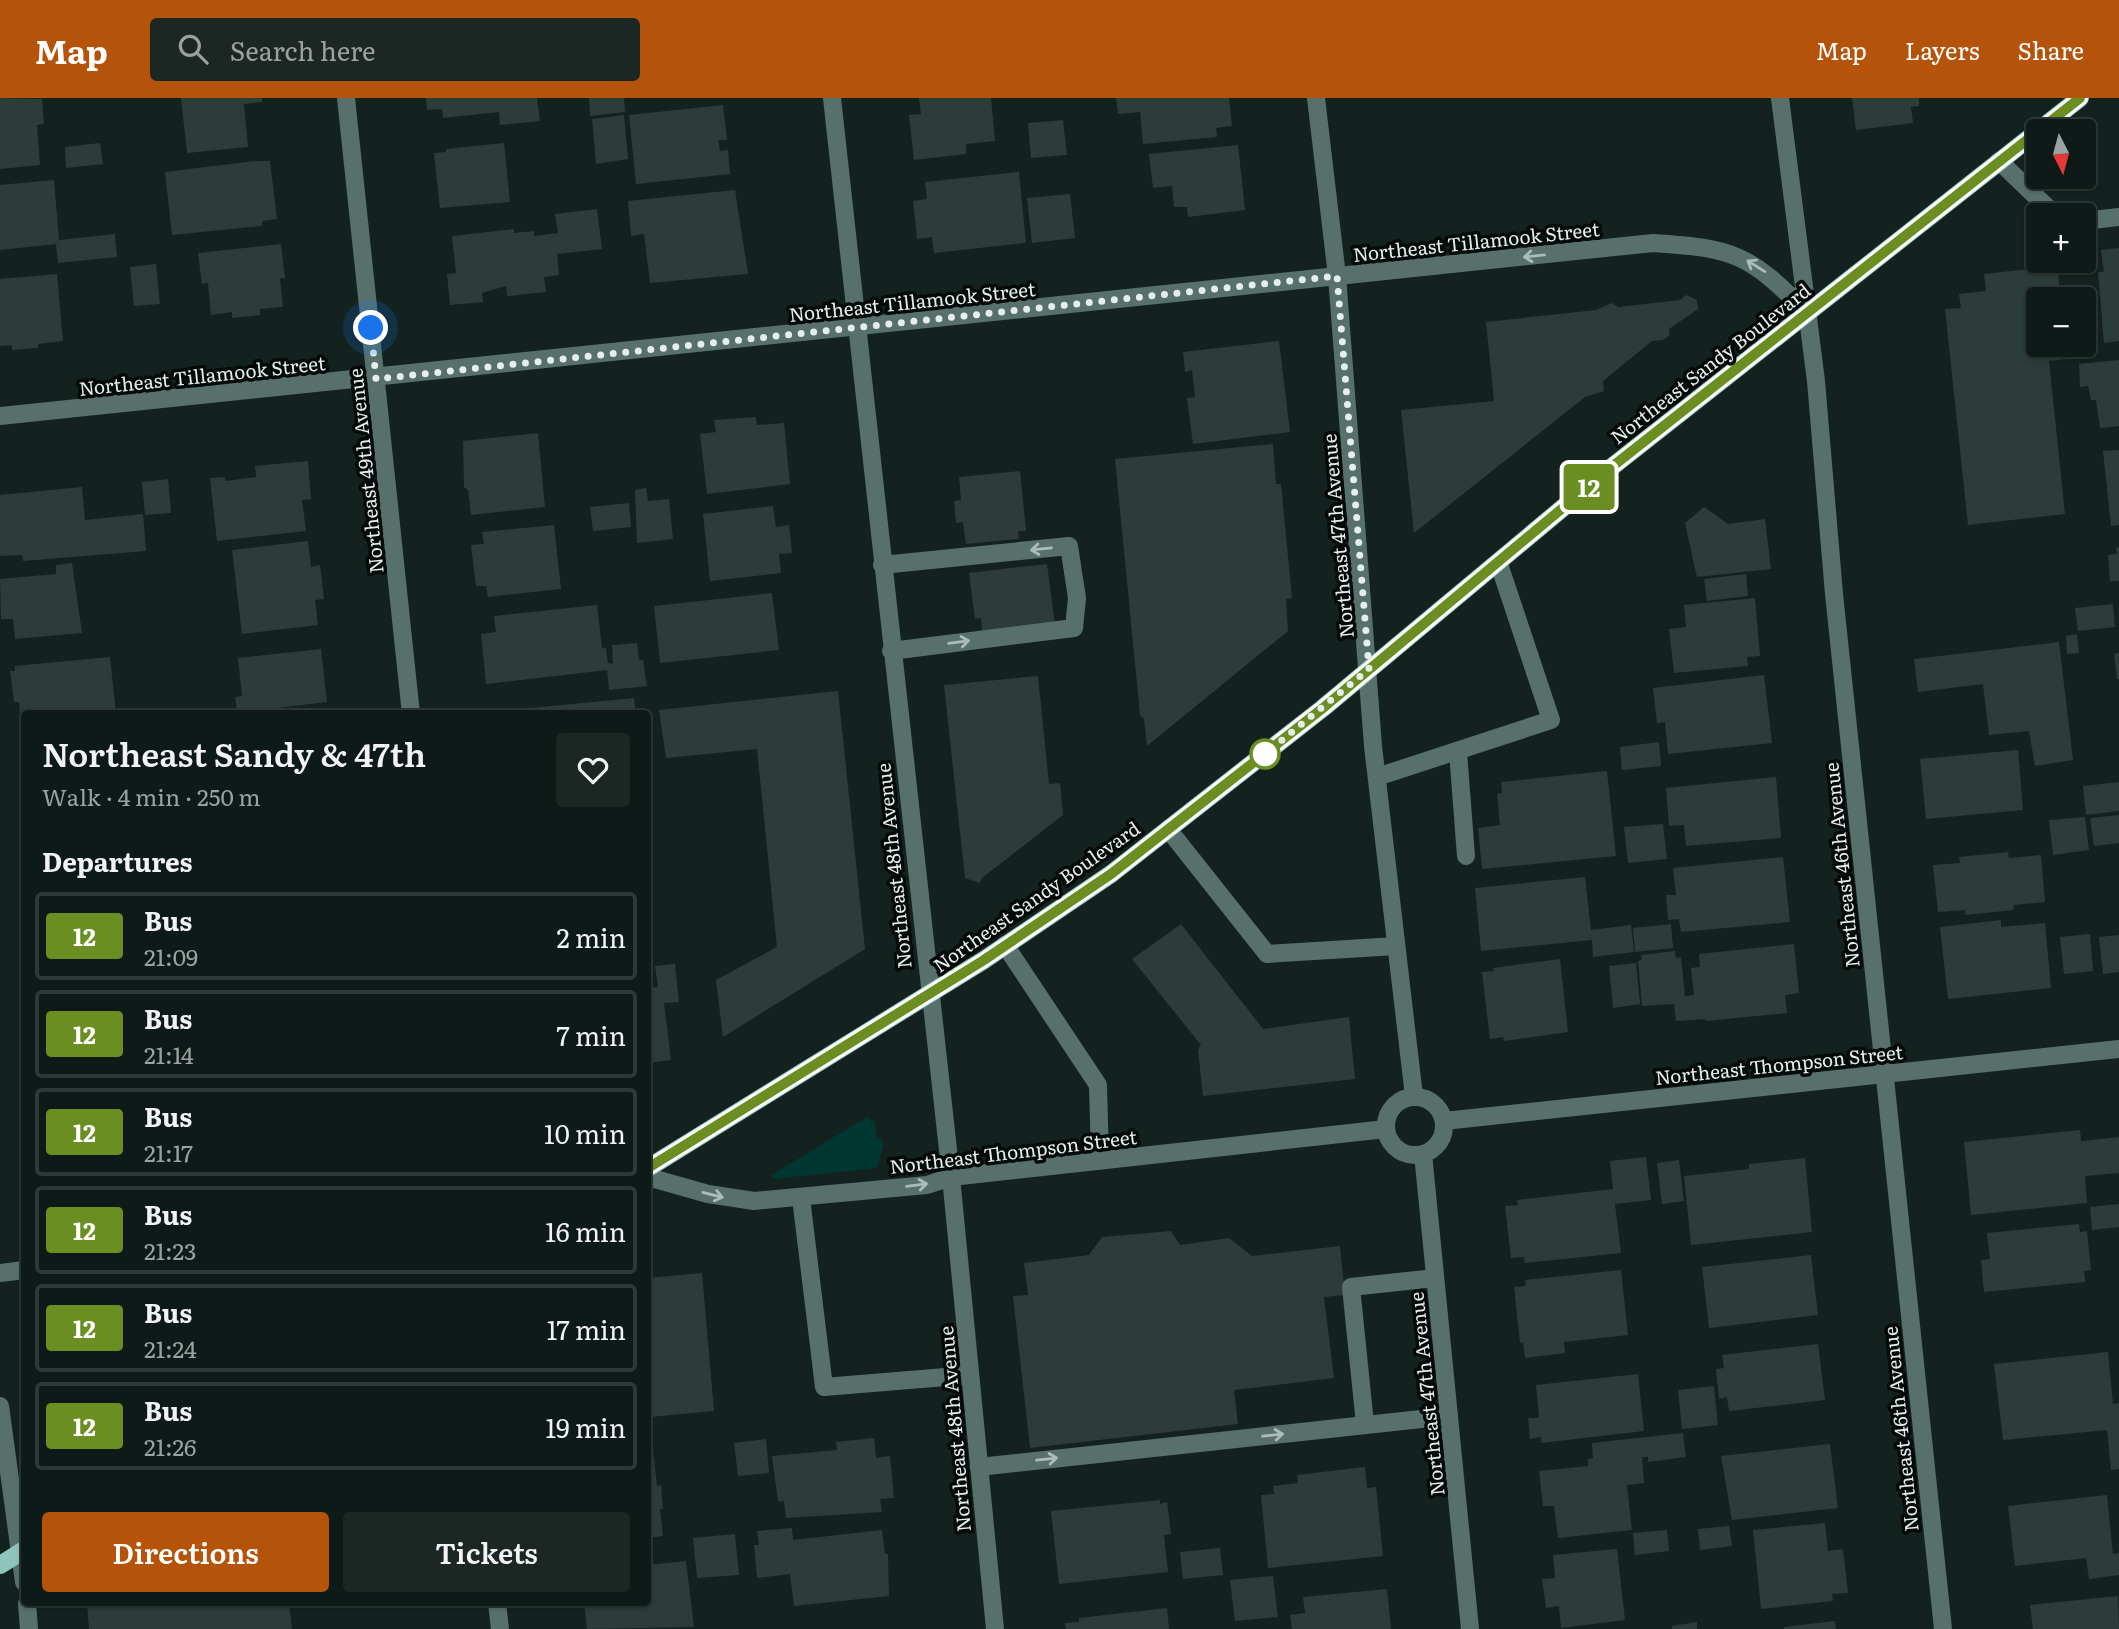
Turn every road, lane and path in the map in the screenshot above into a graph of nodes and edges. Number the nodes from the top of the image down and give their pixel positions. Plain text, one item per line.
1 (346, 98) edge
2 (832, 98) edge
3 (1316, 98) edge
4 (1780, 98) edge
5 (2080, 98) edge
6 (1999, 161) junction
7 (2043, 203) edge
8 (2119, 217) edge
9 (2096, 220) edge
10 (1337, 276) junction
11 (1806, 312) junction
12 (856, 328) junction
13 (376, 379) junction
14 (0, 416) edge
15 (1499, 564) junction
16 (882, 565) junction
17 (891, 651) junction
18 (1369, 669) junction
19 (411, 710) edge
20 (1458, 752) junction
21 (1377, 777) junction
22 (1168, 829) junction
23 (1466, 856) dead end
24 (1004, 945) junction
25 (1396, 946) junction
26 (929, 995) junction
27 (2119, 1049) edge
28 (1884, 1074) junction
29 (1414, 1096) junction
30 (1444, 1121) junction
31 (1385, 1129) junction
32 (1423, 1154) junction
33 (1100, 1160) junction
34 (651, 1166) edge
35 (951, 1177) junction
36 (651, 1178) edge
37 (801, 1198) junction
38 (21, 1270) edge
39 (0, 1272) edge
40 (1435, 1278) junction
41 (970, 1375) junction
42 (0, 1406) edge
43 (1449, 1416) junction
44 (1365, 1424) junction
45 (979, 1467) junction
46 (21, 1541) edge
47 (21, 1552) edge
48 (0, 1564) edge
49 (27, 1606) edge
50 (497, 1606) edge
51 (29, 1629) edge
52 (500, 1629) edge
53 (995, 1629) edge
54 (1471, 1629) edge
55 (1942, 1629) edge

1 - 13 street, Northeast 49th Avenue
2 - 12 street, Northeast 48th Avenue
3 - 10 street, Northeast 47th Avenue
4 - 11 street, Northeast 46th Avenue
5 - 6 main road, Northeast Sandy Boulevard
6 - 7 street
6 - 11 main road, Northeast Sandy Boulevard
8 - 9 street
11 -> 10 street, Northeast Tillamook Street
10 - 12 street, Northeast Tillamook Street
10 - 18 street, Northeast 47th Avenue
11 - 15 main road, Northeast Sandy Boulevard
11 - 28 street, Northeast 46th Avenue
12 - 13 street, Northeast Tillamook Street
12 - 16 street, Northeast 48th Avenue
13 - 14 street, Northeast Tillamook Street
13 - 19 street, Northeast 49th Avenue
15 - 18 main road, Northeast Sandy Boulevard
15 - 20 street
16 - 17 street, Northeast 48th Avenue
17 -> 16 street
17 - 26 street, Northeast 48th Avenue
18 - 21 street, Northeast 47th Avenue
18 - 22 main road, Northeast Sandy Boulevard
20 - 21 street
20 - 23 street
21 - 25 street, Northeast 47th Avenue
22 - 24 main road, Northeast Sandy Boulevard
22 - 25 street
24 - 26 main road, Northeast Sandy Boulevard
24 - 33 street
25 - 29 street, Northeast 47th Avenue
26 - 34 main road, Northeast Sandy Boulevard
26 - 35 street, Northeast 48th Avenue
27 - 28 street, Northeast Thompson Street
28 - 30 street, Northeast Thompson Street
28 - 55 street, Northeast 46th Avenue
29 - 30 street
29 - 31 street
30 - 32 street
31 - 32 street
31 - 33 street, Northeast Thompson Street
32 - 40 street, Northeast 47th Avenue
33 - 35 street, Northeast Thompson Street
37 -> 35 street, Northeast Thompson Street
35 - 41 street, Northeast 48th Avenue
36 -> 37 street, Northeast Thompson Street
37 - 41 street
38 - 39 street
40 - 43 street, Northeast 47th Avenue
40 - 44 street
41 - 45 street, Northeast 48th Avenue
42 - 46 street
43 - 44 street
43 - 54 street, Northeast 47th Avenue
45 -> 44 street
45 - 53 street, Northeast 48th Avenue
47 - 48 main road
49 - 51 street
50 - 52 street

